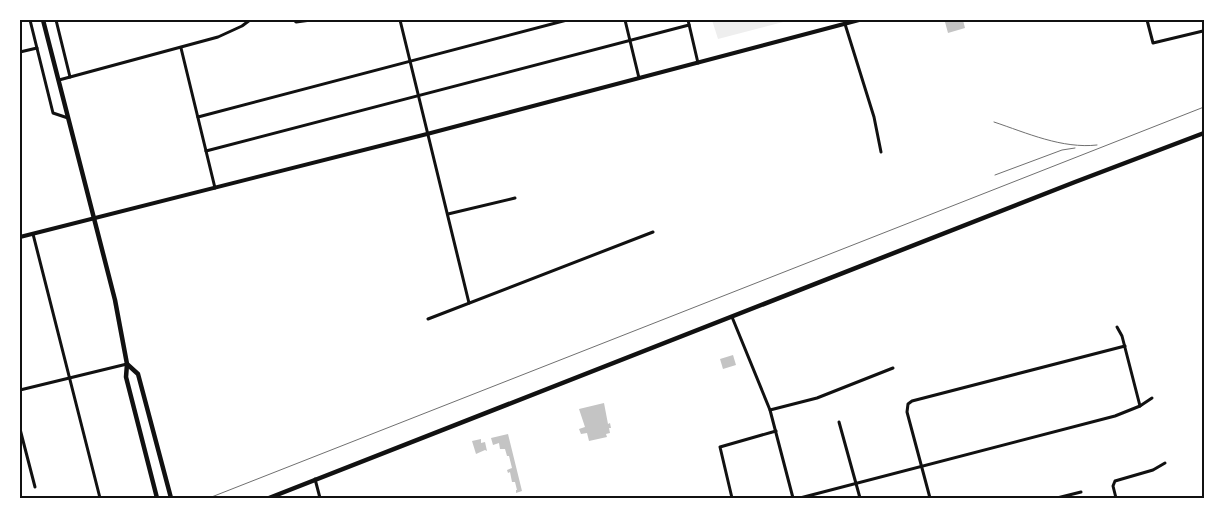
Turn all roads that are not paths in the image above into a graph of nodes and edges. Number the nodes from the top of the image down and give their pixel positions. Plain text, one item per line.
1 (30, 20) edge
2 (43, 20) edge
3 (56, 20) edge
4 (250, 20) edge
5 (294, 20) edge
6 (311, 20) edge
7 (400, 20) edge
8 (567, 20) edge
9 (625, 20) edge
10 (688, 20) edge
11 (859, 20) edge
12 (1147, 20) edge
13 (846, 24) junction
14 (689, 25) junction
15 (1203, 31) edge
16 (630, 40) junction
17 (37, 48) junction
18 (181, 48) junction
19 (20, 52) edge
20 (410, 61) junction
21 (698, 63) junction
22 (70, 77) junction
23 (639, 78) junction
24 (58, 80) junction
25 (418, 95) junction
26 (198, 116) junction
27 (68, 118) junction
28 (427, 134) junction
29 (1204, 134) edge
30 (206, 151) junction
31 (881, 152) dead end
32 (215, 188) junction
33 (516, 198) dead end
34 (448, 214) junction
35 (94, 220) junction
36 (653, 232) dead end
37 (33, 234) junction
38 (20, 238) edge
39 (469, 303) junction
40 (732, 317) junction
41 (428, 319) dead end
42 (1117, 327) dead end
43 (1125, 346) junction
44 (127, 364) junction
45 (894, 368) dead end
46 (70, 378) junction
47 (20, 390) edge
48 (1152, 398) dead end
49 (1140, 406) junction
50 (770, 410) junction
51 (839, 422) dead end
52 (20, 429) edge
53 (776, 431) junction
54 (1166, 463) dead end
55 (922, 466) junction
56 (315, 479) junction
57 (856, 483) junction
58 (35, 487) dead end
59 (1081, 492) dead end
60 (100, 498) edge
61 (157, 498) edge
62 (171, 498) edge
63 (269, 498) edge
64 (320, 498) edge
65 (732, 498) edge
66 (793, 498) edge
67 (800, 498) edge
68 (860, 498) edge
69 (930, 498) edge
70 (1057, 498) edge
71 (1116, 498) edge

1 - 17 street
2 - 24 main road
3 - 22 street
4 - 18 street
5 - 6 street
7 - 20 street
8 - 20 street
9 - 16 street
10 - 14 street
11 - 13 main road
12 - 15 street
13 - 21 main road
13 - 31 street
14 - 16 street
14 - 21 street
16 - 23 street
16 - 25 street
17 - 19 street
17 - 27 street
18 - 22 street
18 - 26 street
20 - 25 street
20 - 26 street
21 - 23 main road
22 - 24 street
23 - 28 main road
24 - 27 main road
25 - 28 street
25 - 30 street
26 - 30 street
27 - 35 main road
28 - 32 main road
28 - 34 street
29 - 40 main road
30 - 32 street
32 - 35 main road
33 - 34 street
34 - 39 street
35 - 37 main road
35 - 44 main road
36 - 39 street
37 - 38 main road
37 - 46 street
39 - 41 street
40 - 50 street
40 - 56 main road
42 - 43 street
43 - 49 street
43 - 55 street
44 - 46 street
44 - 61 main road
44 - 62 main road
45 - 50 street
46 - 47 street
46 - 60 street
48 - 49 street
49 - 55 street
50 - 53 street
51 - 57 street
52 - 58 street
53 - 65 street
53 - 66 street
54 - 71 street
55 - 57 street
55 - 69 street
56 - 63 main road
56 - 64 street
57 - 67 street
57 - 68 street
59 - 70 street

